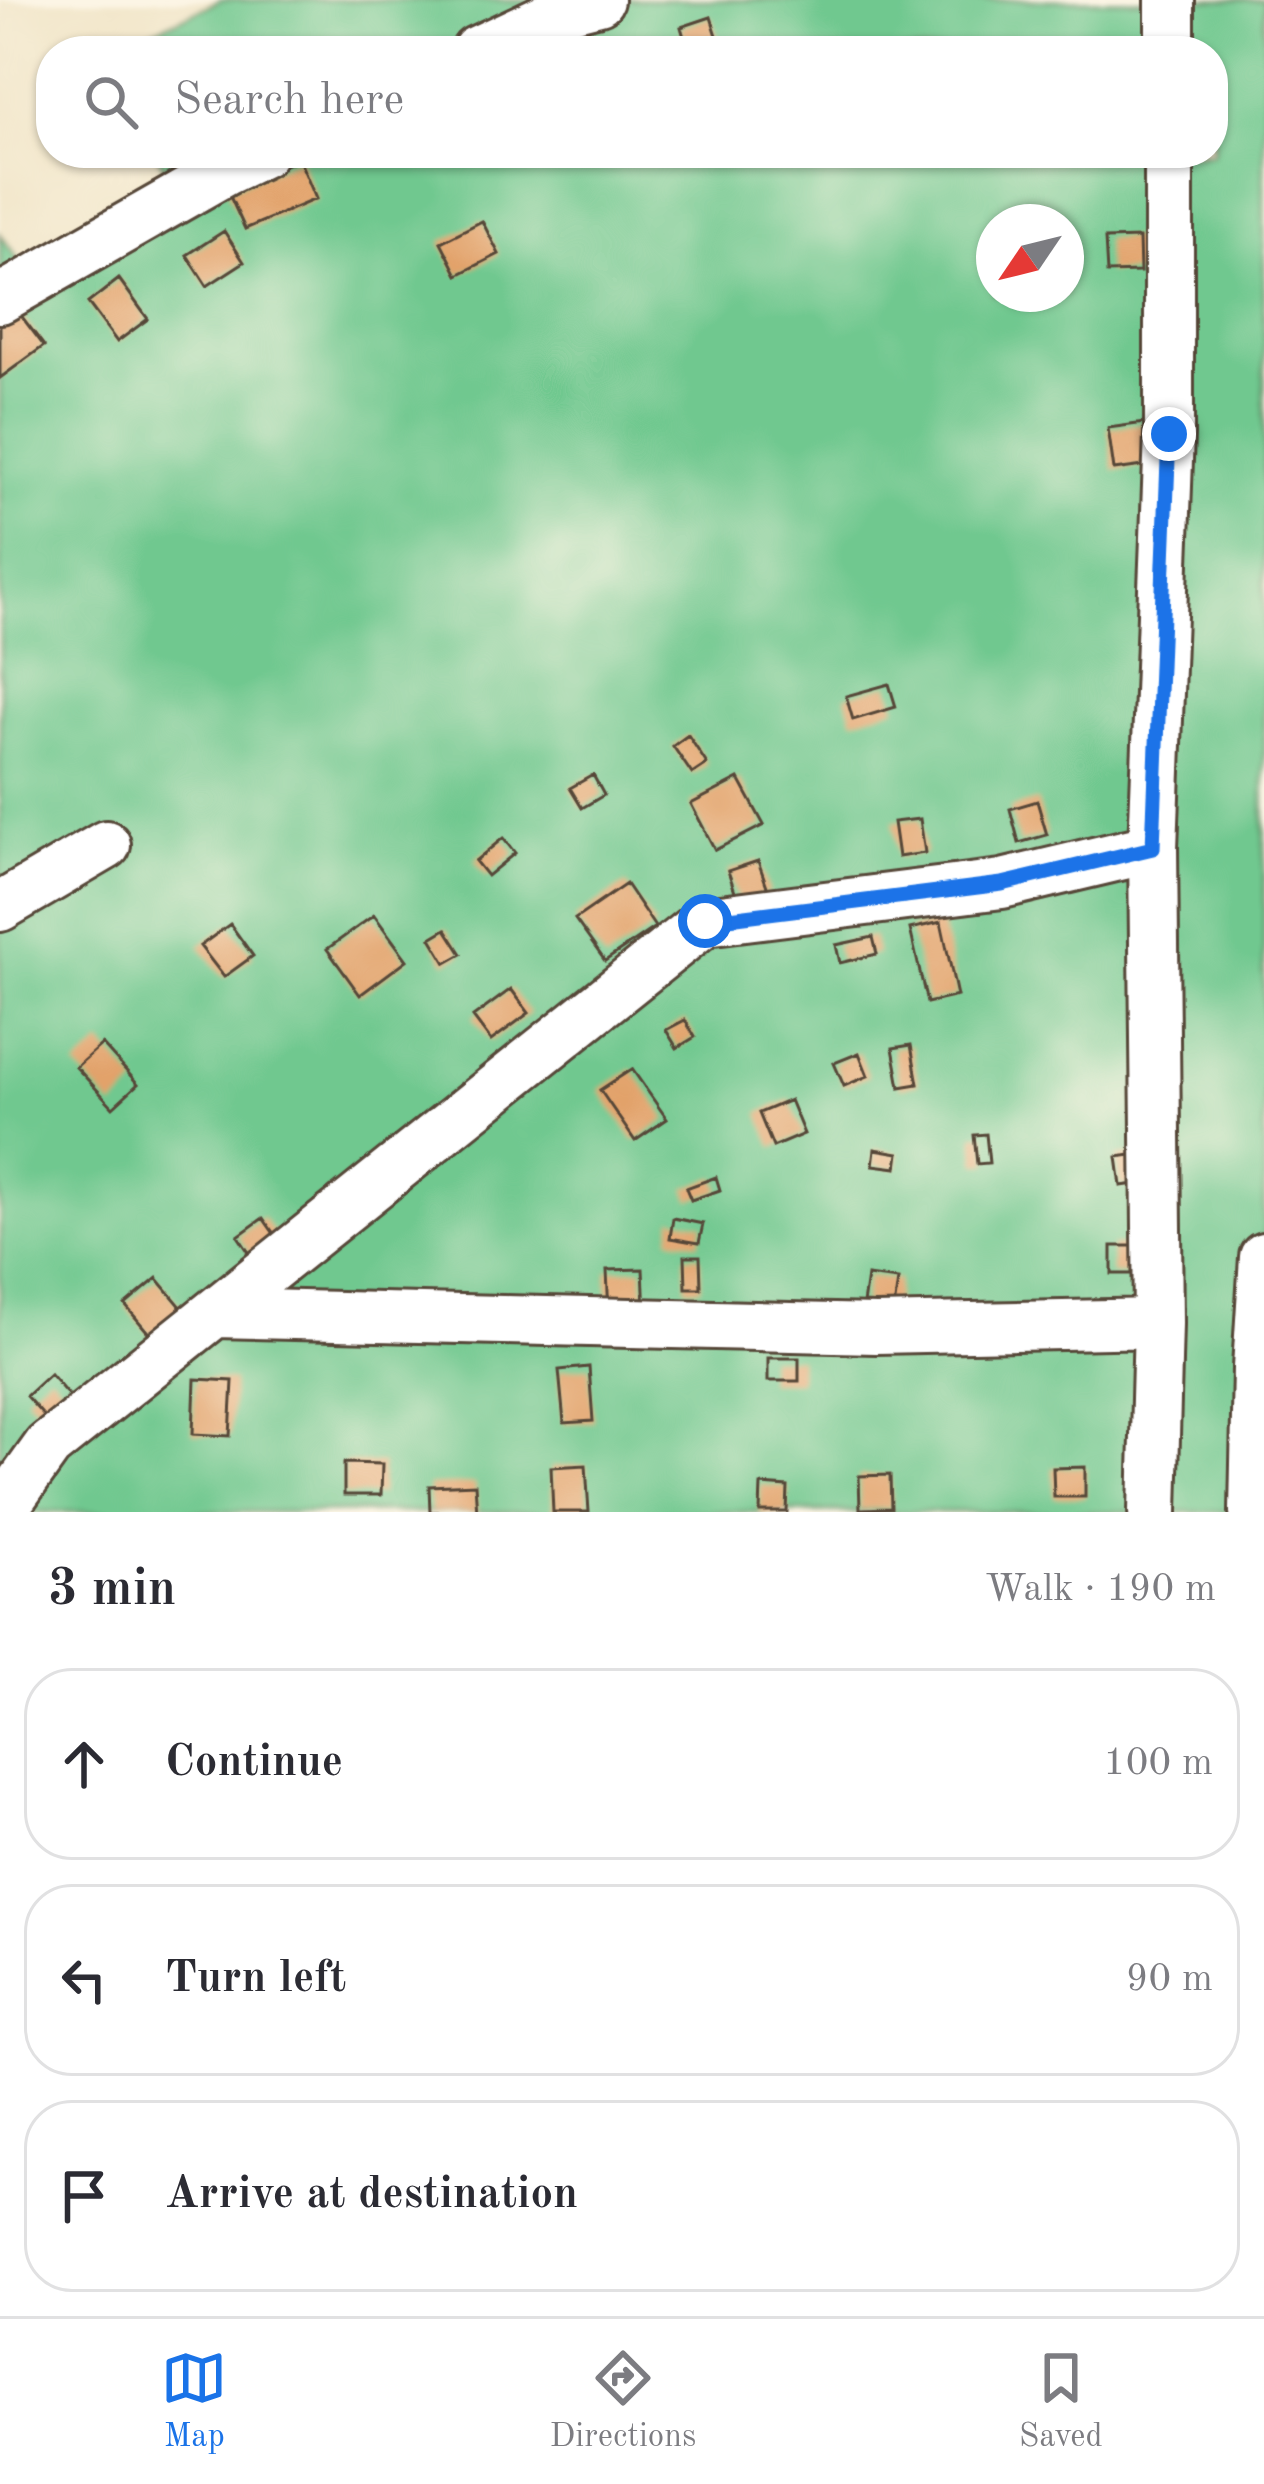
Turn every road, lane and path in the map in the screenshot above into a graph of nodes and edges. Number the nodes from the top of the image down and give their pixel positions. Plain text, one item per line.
1 (599, 0) edge
2 (1170, 0) edge
3 (508, 36) edge
4 (1170, 36) edge
5 (231, 168) edge
6 (1169, 168) edge
7 (0, 299) edge
8 (106, 845) dead end
9 (1153, 848) junction
10 (0, 907) edge
11 (1264, 1257) edge
12 (214, 1313) junction
13 (1158, 1323) junction
14 (1260, 1369) edge
15 (1, 1512) edge
16 (1153, 1512) edge
17 (1254, 1512) edge

1 - 3 street
2 - 4 street
5 - 7 street
6 - 9 street
8 - 10 street
9 - 12 street
9 - 13 street
11 - 14 street
12 - 13 street
12 - 15 street
13 - 16 street
14 - 17 street

